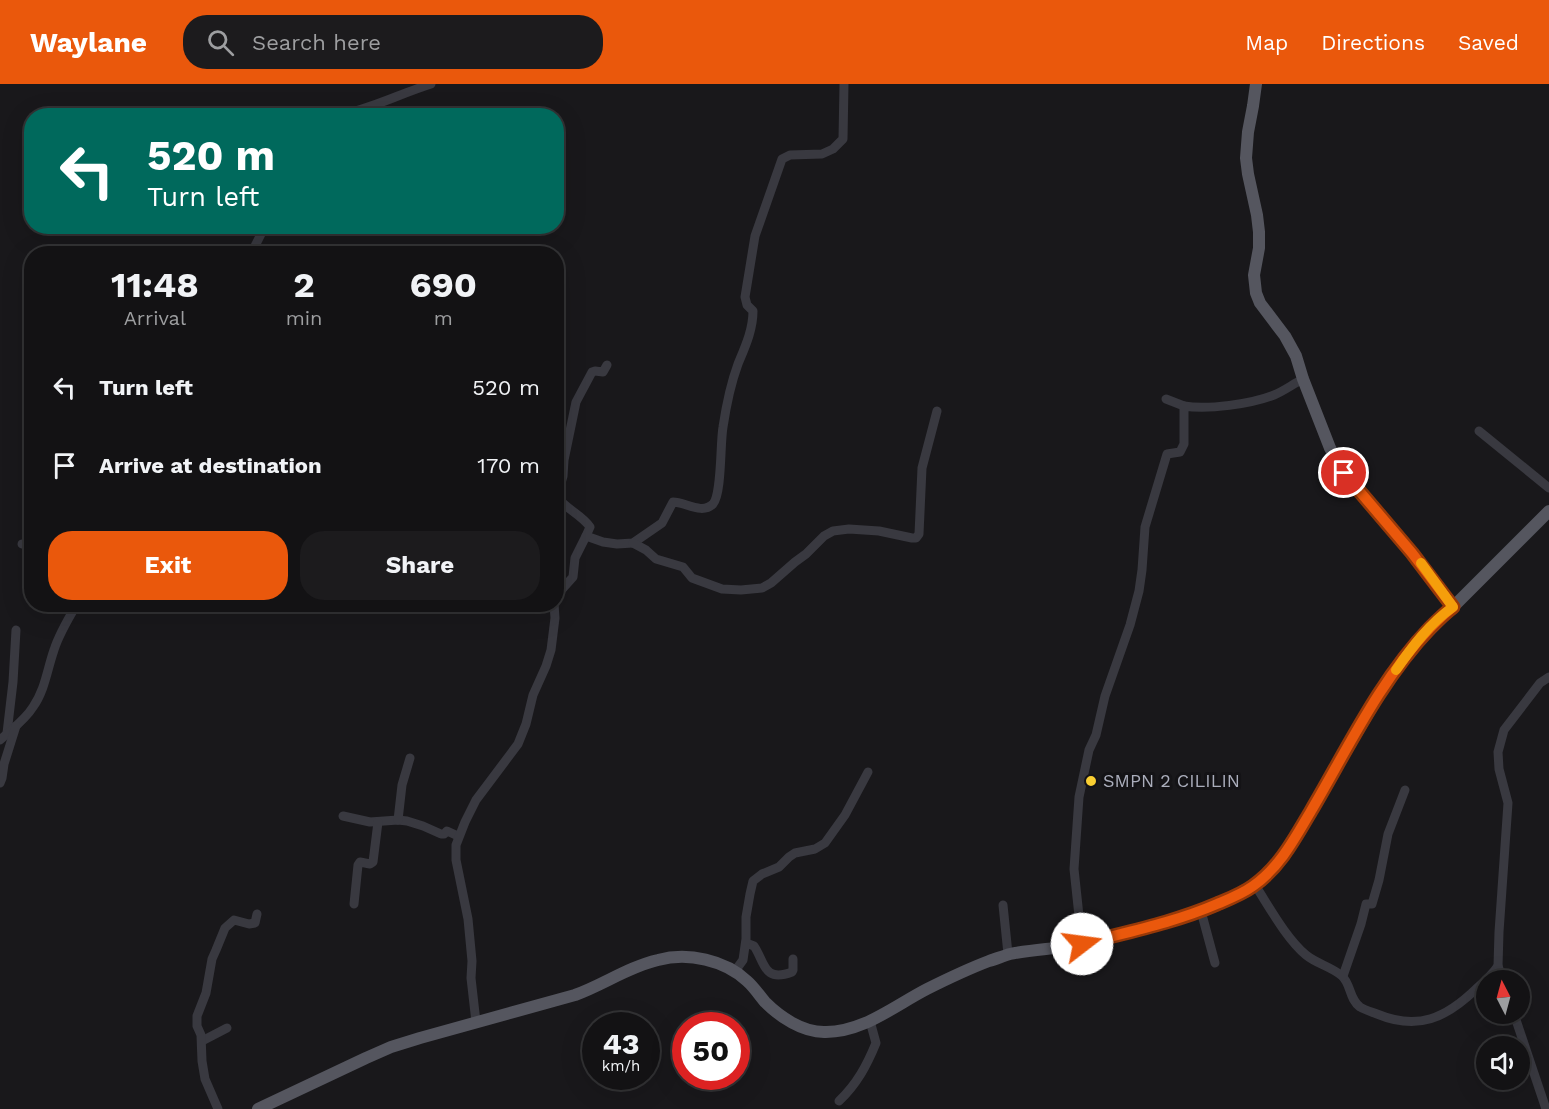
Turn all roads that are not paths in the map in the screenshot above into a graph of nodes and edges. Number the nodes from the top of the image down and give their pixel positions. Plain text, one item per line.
1 (431, 84) edge
2 (844, 84) edge
3 (1256, 84) edge
4 (365, 108) edge
5 (607, 365) dead end
6 (1304, 379) junction
7 (1166, 399) dead end
8 (1184, 406) junction
9 (937, 411) dead end
10 (1479, 431) dead end
11 (564, 460) edge
12 (1549, 488) edge
13 (564, 504) edge
14 (1549, 511) edge
15 (586, 536) junction
16 (633, 543) junction
17 (564, 587) edge
18 (1453, 607) junction
19 (72, 612) edge
20 (555, 612) edge
21 (16, 630) dead end
22 (1549, 677) edge
23 (16, 726) junction
24 (4, 736) edge
25 (410, 758) dead end
26 (868, 772) dead end
27 (0, 783) edge
28 (1405, 790) dead end
29 (343, 816) dead end
30 (398, 820) junction
31 (378, 822) junction
32 (458, 836) junction
33 (1255, 885) junction
34 (354, 904) dead end
35 (1003, 905) dead end
36 (1201, 911) junction
37 (257, 914) dead end
38 (746, 943) junction
39 (1082, 944) junction
40 (1008, 954) junction
41 (793, 959) dead end
42 (1215, 963) dead end
43 (1498, 966) junction
44 (1499, 970) edge
45 (735, 971) junction
46 (1343, 976) junction
47 (870, 1021) junction
48 (476, 1023) junction
49 (1517, 1024) edge
50 (227, 1028) dead end
51 (202, 1041) junction
52 (839, 1101) dead end
53 (218, 1109) edge
54 (258, 1109) edge
55 (1546, 1109) edge

1 - 4 street
2 - 16 street
3 - 6 main road
5 - 11 street
6 - 8 street
6 - 18 main road
7 - 8 street
8 - 39 street
9 - 16 street
10 - 12 street
13 - 15 street
14 - 18 main road
15 - 16 street
15 - 17 street
18 - 33 main road
19 - 23 street
20 - 32 street
21 - 24 street
22 - 43 street
23 - 24 street
23 - 27 street
25 - 30 street
26 - 38 street
28 - 46 street
29 - 31 street
30 - 31 street
30 - 32 street
31 - 34 street
32 - 48 street
33 - 36 main road
33 - 46 street
35 - 40 street
36 - 39 main road
36 - 42 street
37 - 51 street
38 - 41 street
38 - 45 street
39 - 40 main road
40 - 47 main road
43 - 44 street
43 - 46 street
45 - 47 main road
45 - 48 main road
47 - 52 street
48 - 54 main road
49 - 55 street
50 - 51 street
51 - 53 street

